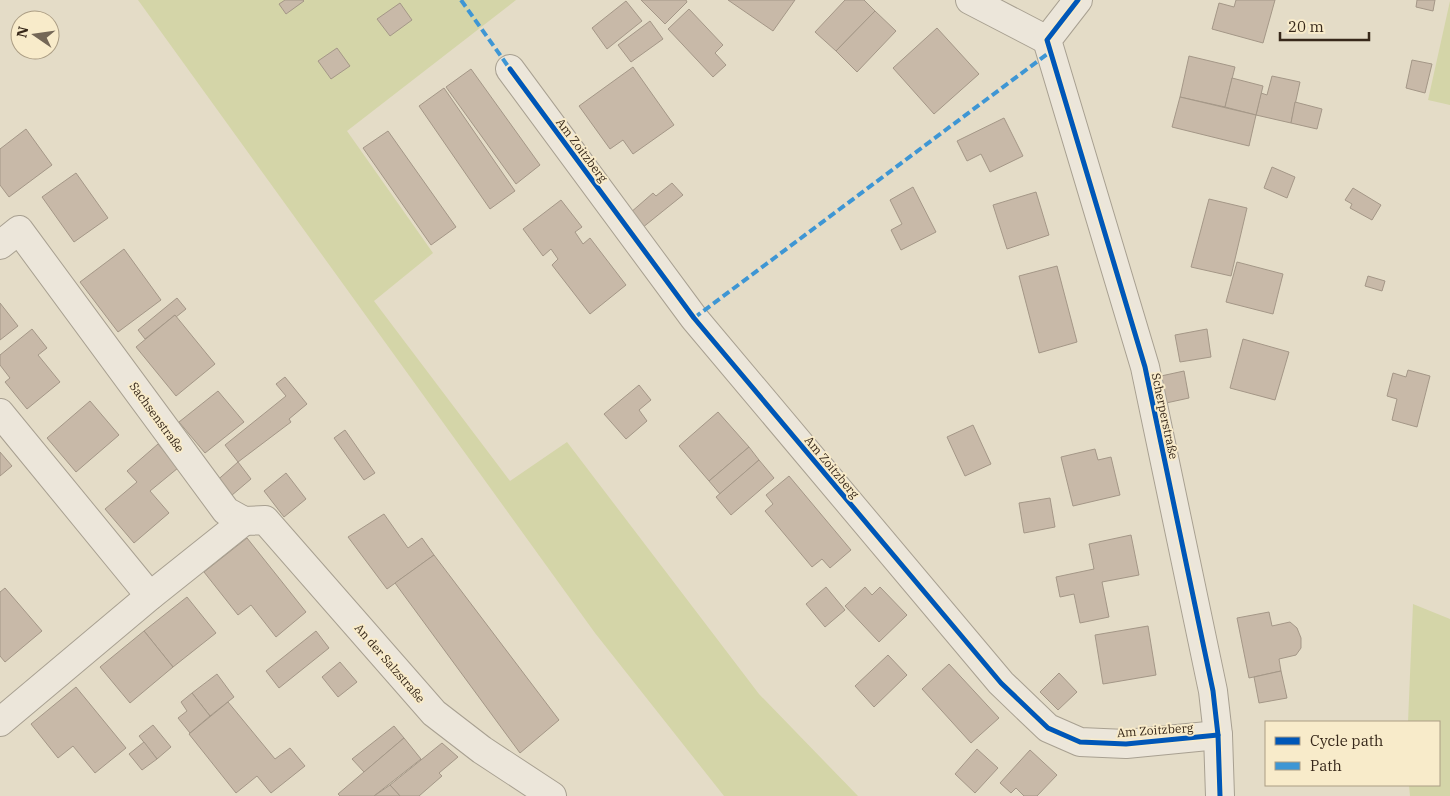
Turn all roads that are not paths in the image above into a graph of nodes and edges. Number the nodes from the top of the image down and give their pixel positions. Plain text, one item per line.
1 (970, 0) edge
2 (1078, 0) edge
3 (1047, 40) junction
4 (510, 69) dead end
5 (0, 245) edge
6 (0, 413) edge
7 (244, 521) junction
8 (150, 596) junction
9 (0, 722) edge
10 (1218, 735) junction
11 (552, 796) edge
12 (1220, 796) edge

1 - 3 street
2 - 3 street
3 - 10 street, Scherperstraße
4 - 10 street, Am Zoitzberg
5 - 7 street, Sachsenstraße
6 - 8 street
7 - 8 street
7 - 11 street, An der Salzstraße
8 - 9 street
10 - 12 street, Scherperstraße

